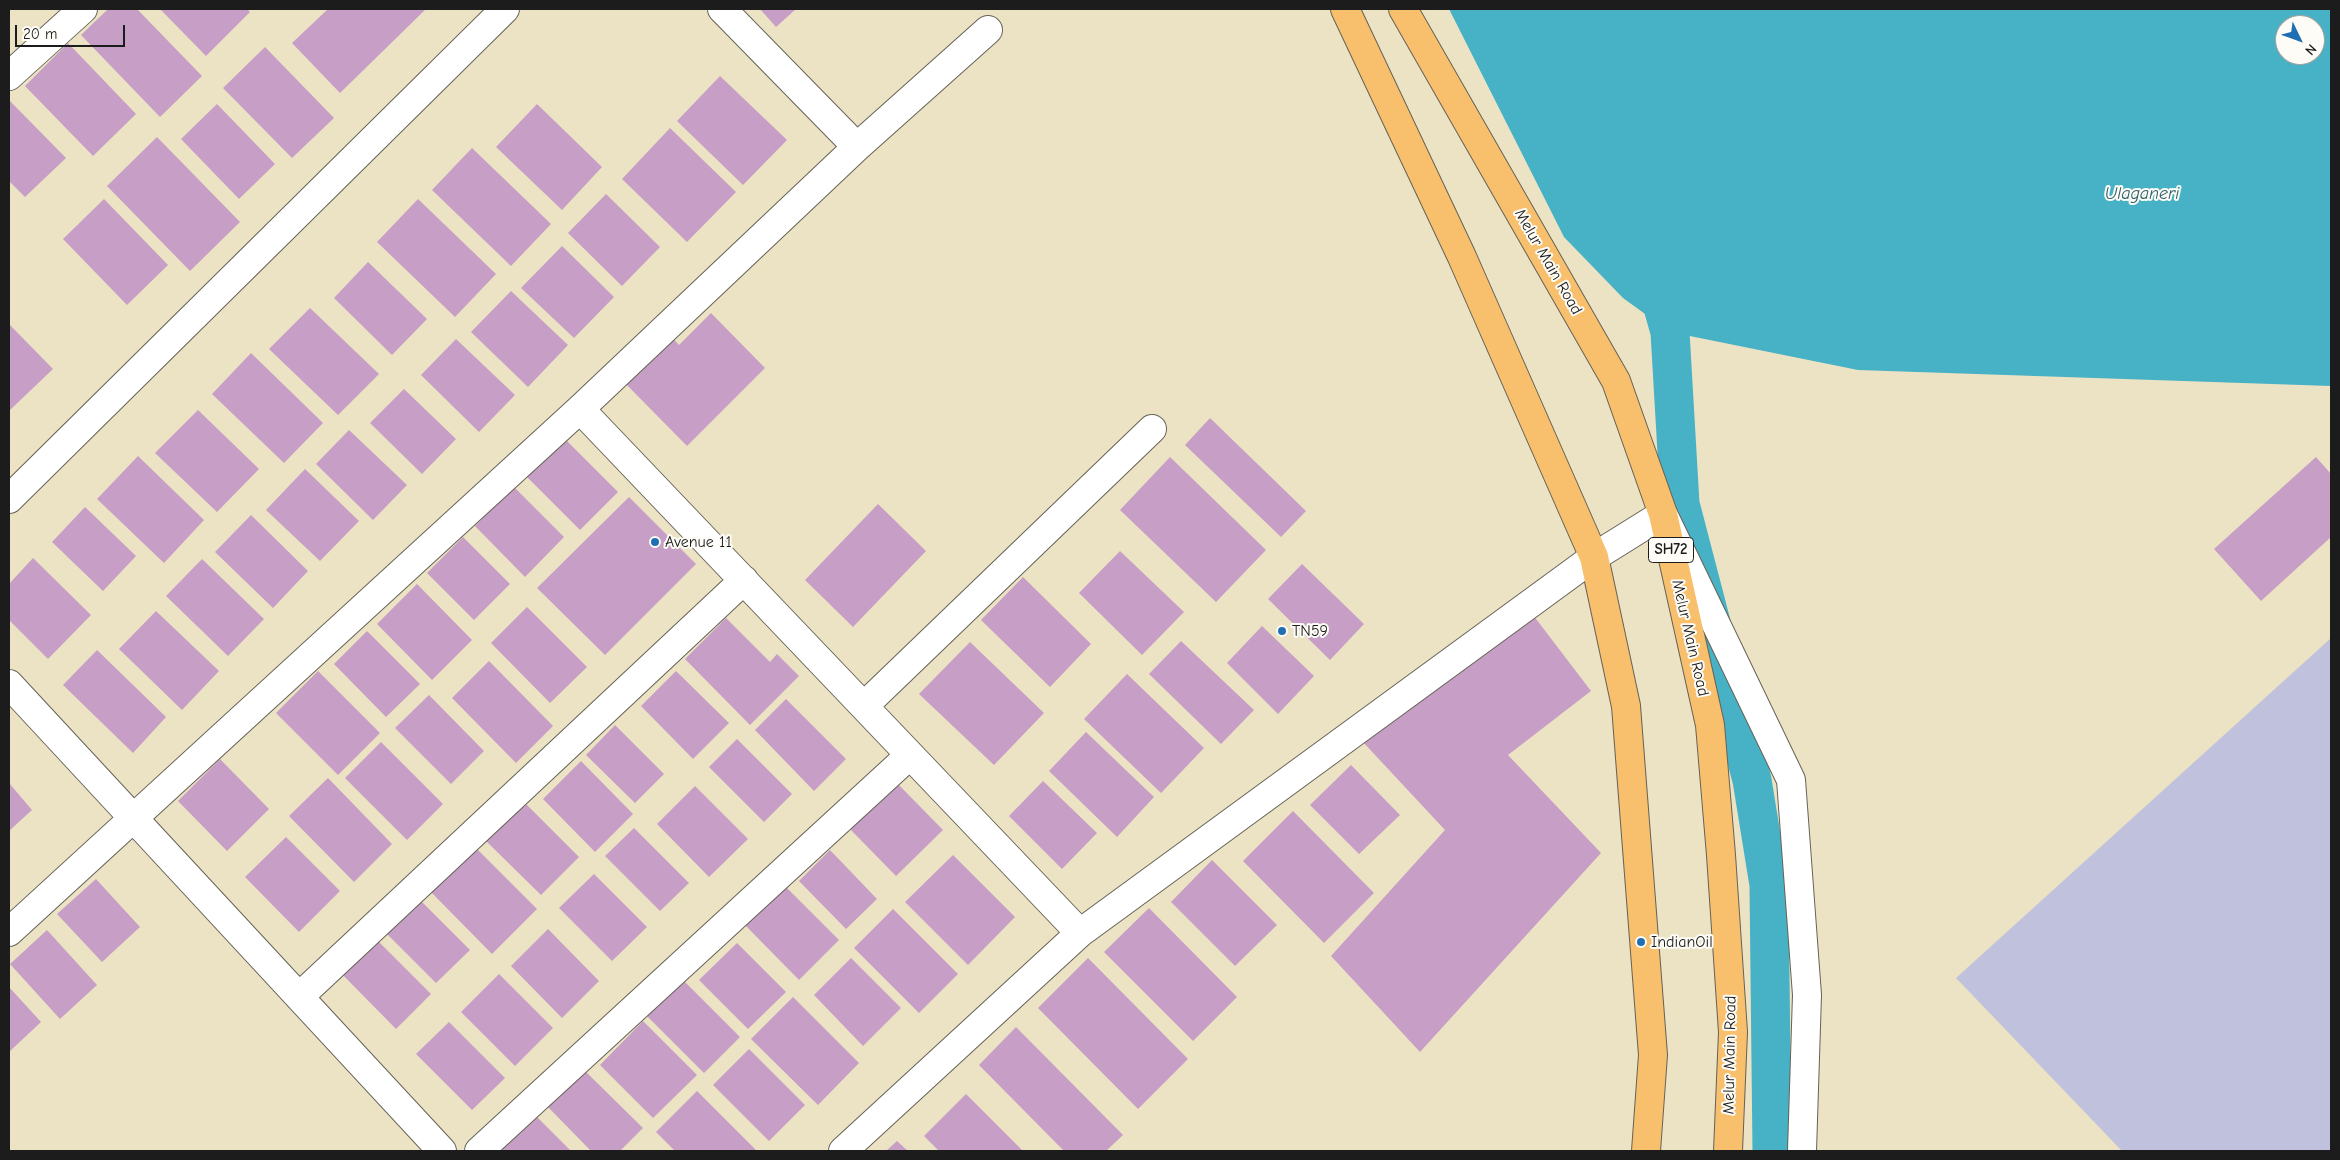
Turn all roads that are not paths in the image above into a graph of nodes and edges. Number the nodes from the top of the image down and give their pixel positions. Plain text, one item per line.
1 (83, 9) edge
2 (505, 9) edge
3 (722, 9) edge
4 (1345, 9) edge
5 (1403, 9) edge
6 (988, 30) dead end
7 (9, 76) edge
8 (857, 147) junction
9 (580, 409) junction
10 (1152, 429) dead end
11 (9, 499) edge
12 (1663, 514) junction
13 (1594, 557) junction
14 (744, 580) junction
15 (9, 684) edge
16 (864, 706) junction
17 (910, 755) junction
18 (134, 818) junction
19 (9, 932) edge
20 (1080, 933) junction
21 (300, 997) junction
22 (442, 1151) edge
23 (479, 1151) edge
24 (843, 1151) edge
25 (1646, 1151) edge
26 (1728, 1151) edge
27 (1802, 1151) edge

1 - 7 street
2 - 11 street
3 - 8 street
4 - 13 main road
5 - 12 main road, Melur Main Road / SH72
6 - 8 street
8 - 9 street
9 - 14 street
9 - 18 street
10 - 16 street
12 - 13 street
12 - 26 main road, Melur Main Road / SH72
12 - 27 street
13 - 20 street
13 - 25 main road
14 - 16 street
14 - 21 street
15 - 18 street
16 - 17 street
17 - 20 street
17 - 23 street
18 - 19 street
18 - 21 street
20 - 24 street
21 - 22 street

